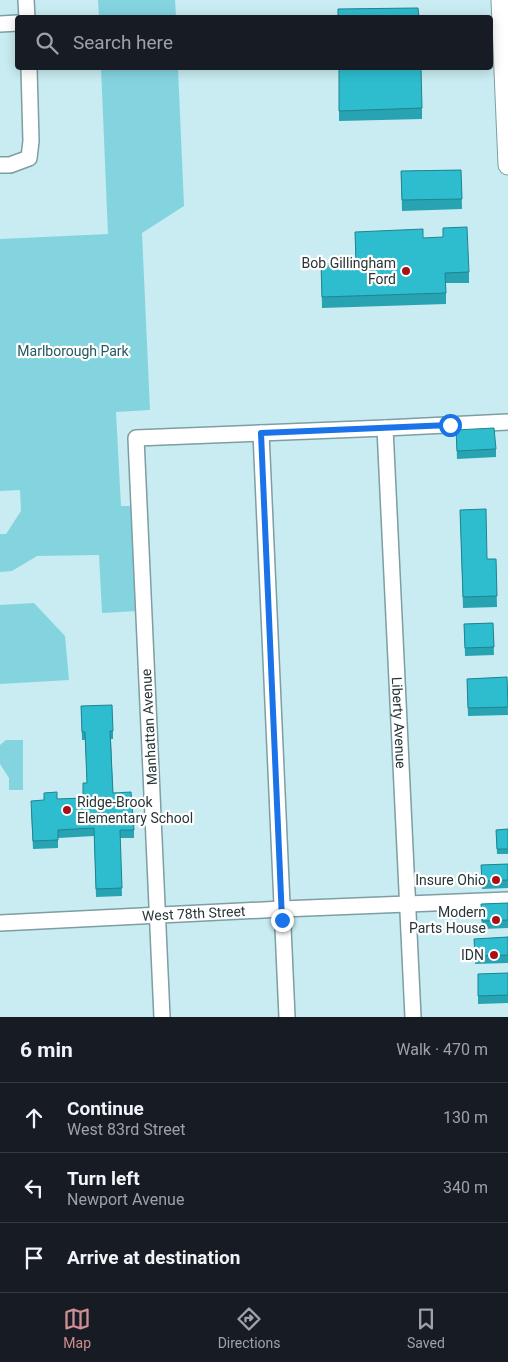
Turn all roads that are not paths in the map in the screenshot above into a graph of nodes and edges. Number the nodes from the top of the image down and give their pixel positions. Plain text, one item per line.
1 (26, 0) edge
2 (501, 0) edge
3 (27, 15) edge
4 (0, 24) edge
5 (15, 24) edge
6 (29, 70) edge
7 (0, 165) edge
8 (508, 165) edge
9 (508, 422) edge
10 (385, 428) junction
11 (261, 433) junction
12 (508, 900) edge
13 (408, 904) junction
14 (282, 909) junction
15 (157, 916) junction
16 (0, 923) edge
17 (162, 1017) edge
18 (287, 1017) edge
19 (413, 1017) edge

1 - 3 street
2 - 8 main road
4 - 5 street
6 - 7 street
9 - 10 street
10 - 11 street
10 - 13 street, Liberty Avenue
11 - 14 street
11 - 15 street, Manhattan Avenue
12 - 13 street, West 78th Street
13 - 14 street, West 78th Street
13 - 19 street, Liberty Avenue
14 - 15 street, West 78th Street
14 - 18 street
15 - 16 street, West 78th Street
15 - 17 street, Manhattan Avenue

